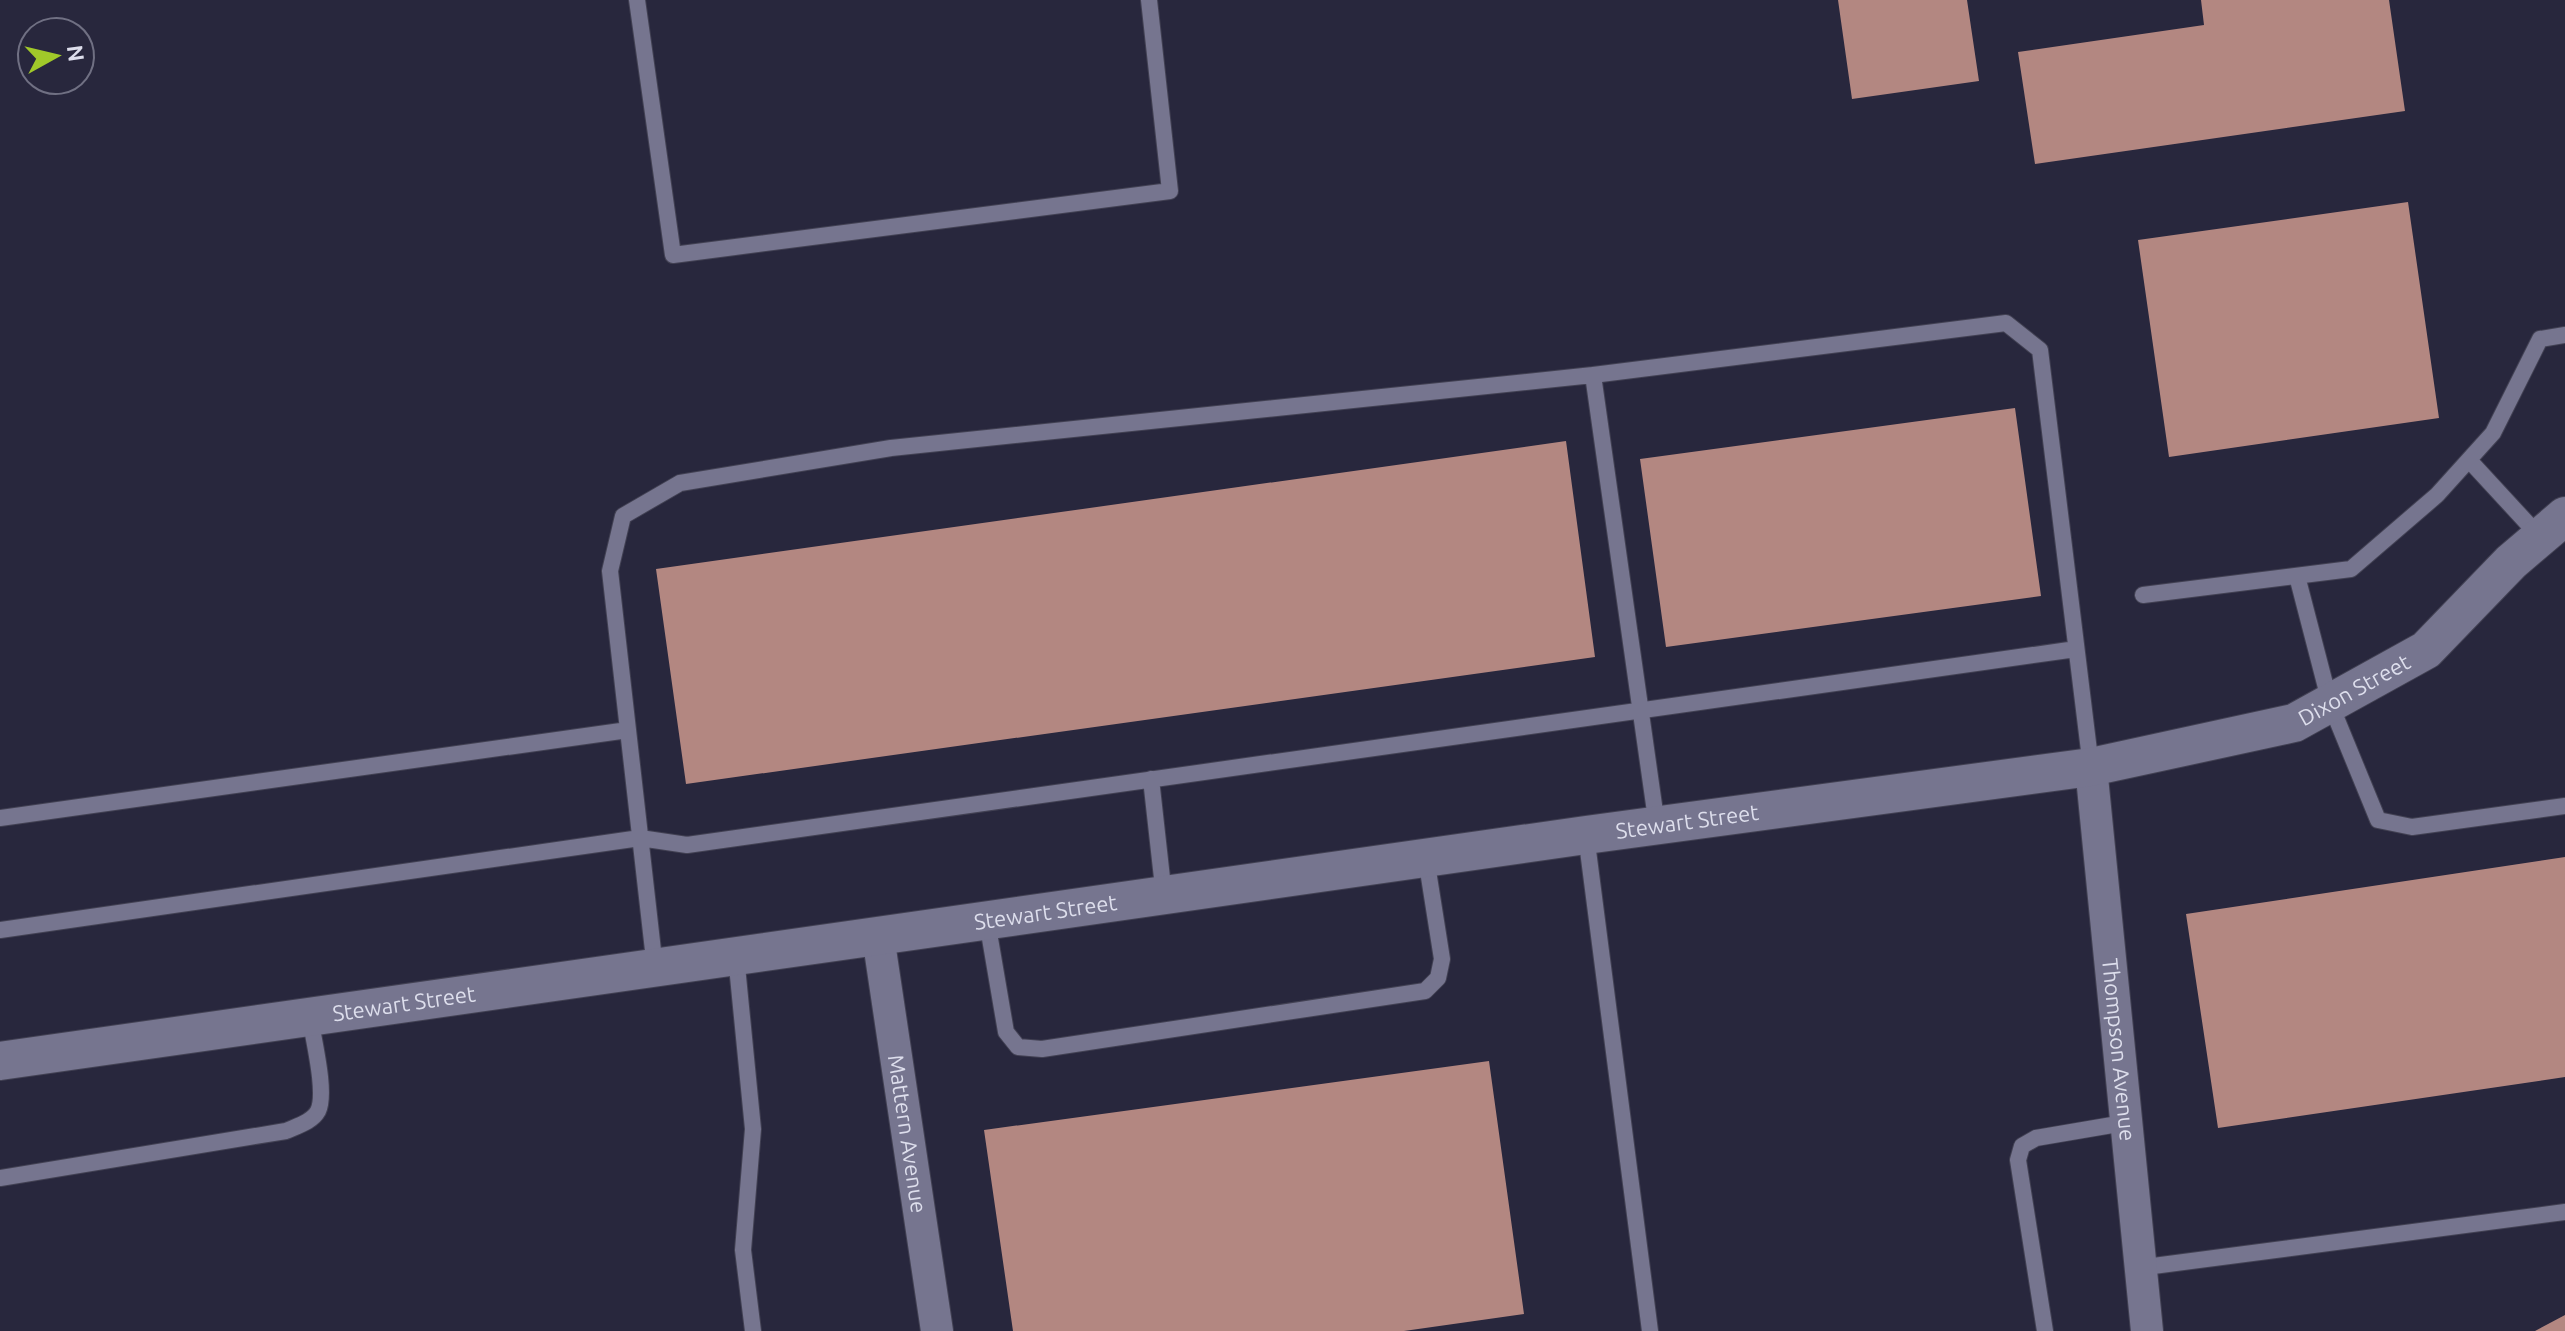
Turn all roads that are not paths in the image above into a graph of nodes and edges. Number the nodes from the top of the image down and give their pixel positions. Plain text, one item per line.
1 (637, 0) edge
2 (1149, 0) edge
3 (2565, 335) edge
4 (1593, 375) junction
5 (2469, 460) junction
6 (2553, 526) edge
7 (2297, 576) junction
8 (2143, 595) dead end
9 (2076, 649) junction
10 (2330, 703) junction
11 (1640, 711) junction
12 (628, 730) junction
13 (2091, 767) junction
14 (1151, 779) junction
15 (2565, 806) edge
16 (0, 818) edge
17 (1657, 826) junction
18 (1586, 835) junction
19 (640, 838) junction
20 (1426, 858) junction
21 (1164, 896) junction
22 (987, 921) junction
23 (0, 930) edge
24 (878, 936) junction
25 (736, 956) junction
26 (655, 968) junction
27 (310, 1017) junction
28 (0, 1061) edge
29 (2124, 1123) junction
30 (0, 1178) edge
31 (2565, 1212) edge
32 (2138, 1268) junction
33 (753, 1331) edge
34 (937, 1331) edge
35 (1650, 1331) edge
36 (2045, 1331) edge
37 (2147, 1331) edge

1 - 2 lane
3 - 5 lane
4 - 9 lane
4 - 11 lane
4 - 12 lane
5 - 6 lane
5 - 7 lane
6 - 10 street, Dixon Street
7 - 8 lane
7 - 10 lane
9 - 11 lane
9 - 13 lane
10 - 13 street, Dixon Street
10 - 15 lane
11 - 14 lane
11 - 17 lane
12 - 16 lane
12 - 19 lane
13 - 17 street, Stewart Street
13 - 29 street, Thompson Avenue
14 - 19 lane
14 - 21 lane
17 - 18 street, Stewart Street
18 - 20 street, Stewart Street
18 - 35 lane
19 - 23 lane
19 - 26 lane
20 - 21 street, Stewart Street
20 - 22 lane
21 - 22 street, Stewart Street
22 - 24 street, Stewart Street
24 - 25 street, Stewart Street
24 - 34 street, Mattern Avenue
25 - 26 street, Stewart Street
25 - 33 lane
26 - 27 street, Stewart Street
27 - 28 street, Stewart Street
27 - 30 lane
29 - 32 street, Thompson Avenue
29 - 36 lane
31 - 32 lane
32 - 37 street, Thompson Avenue

